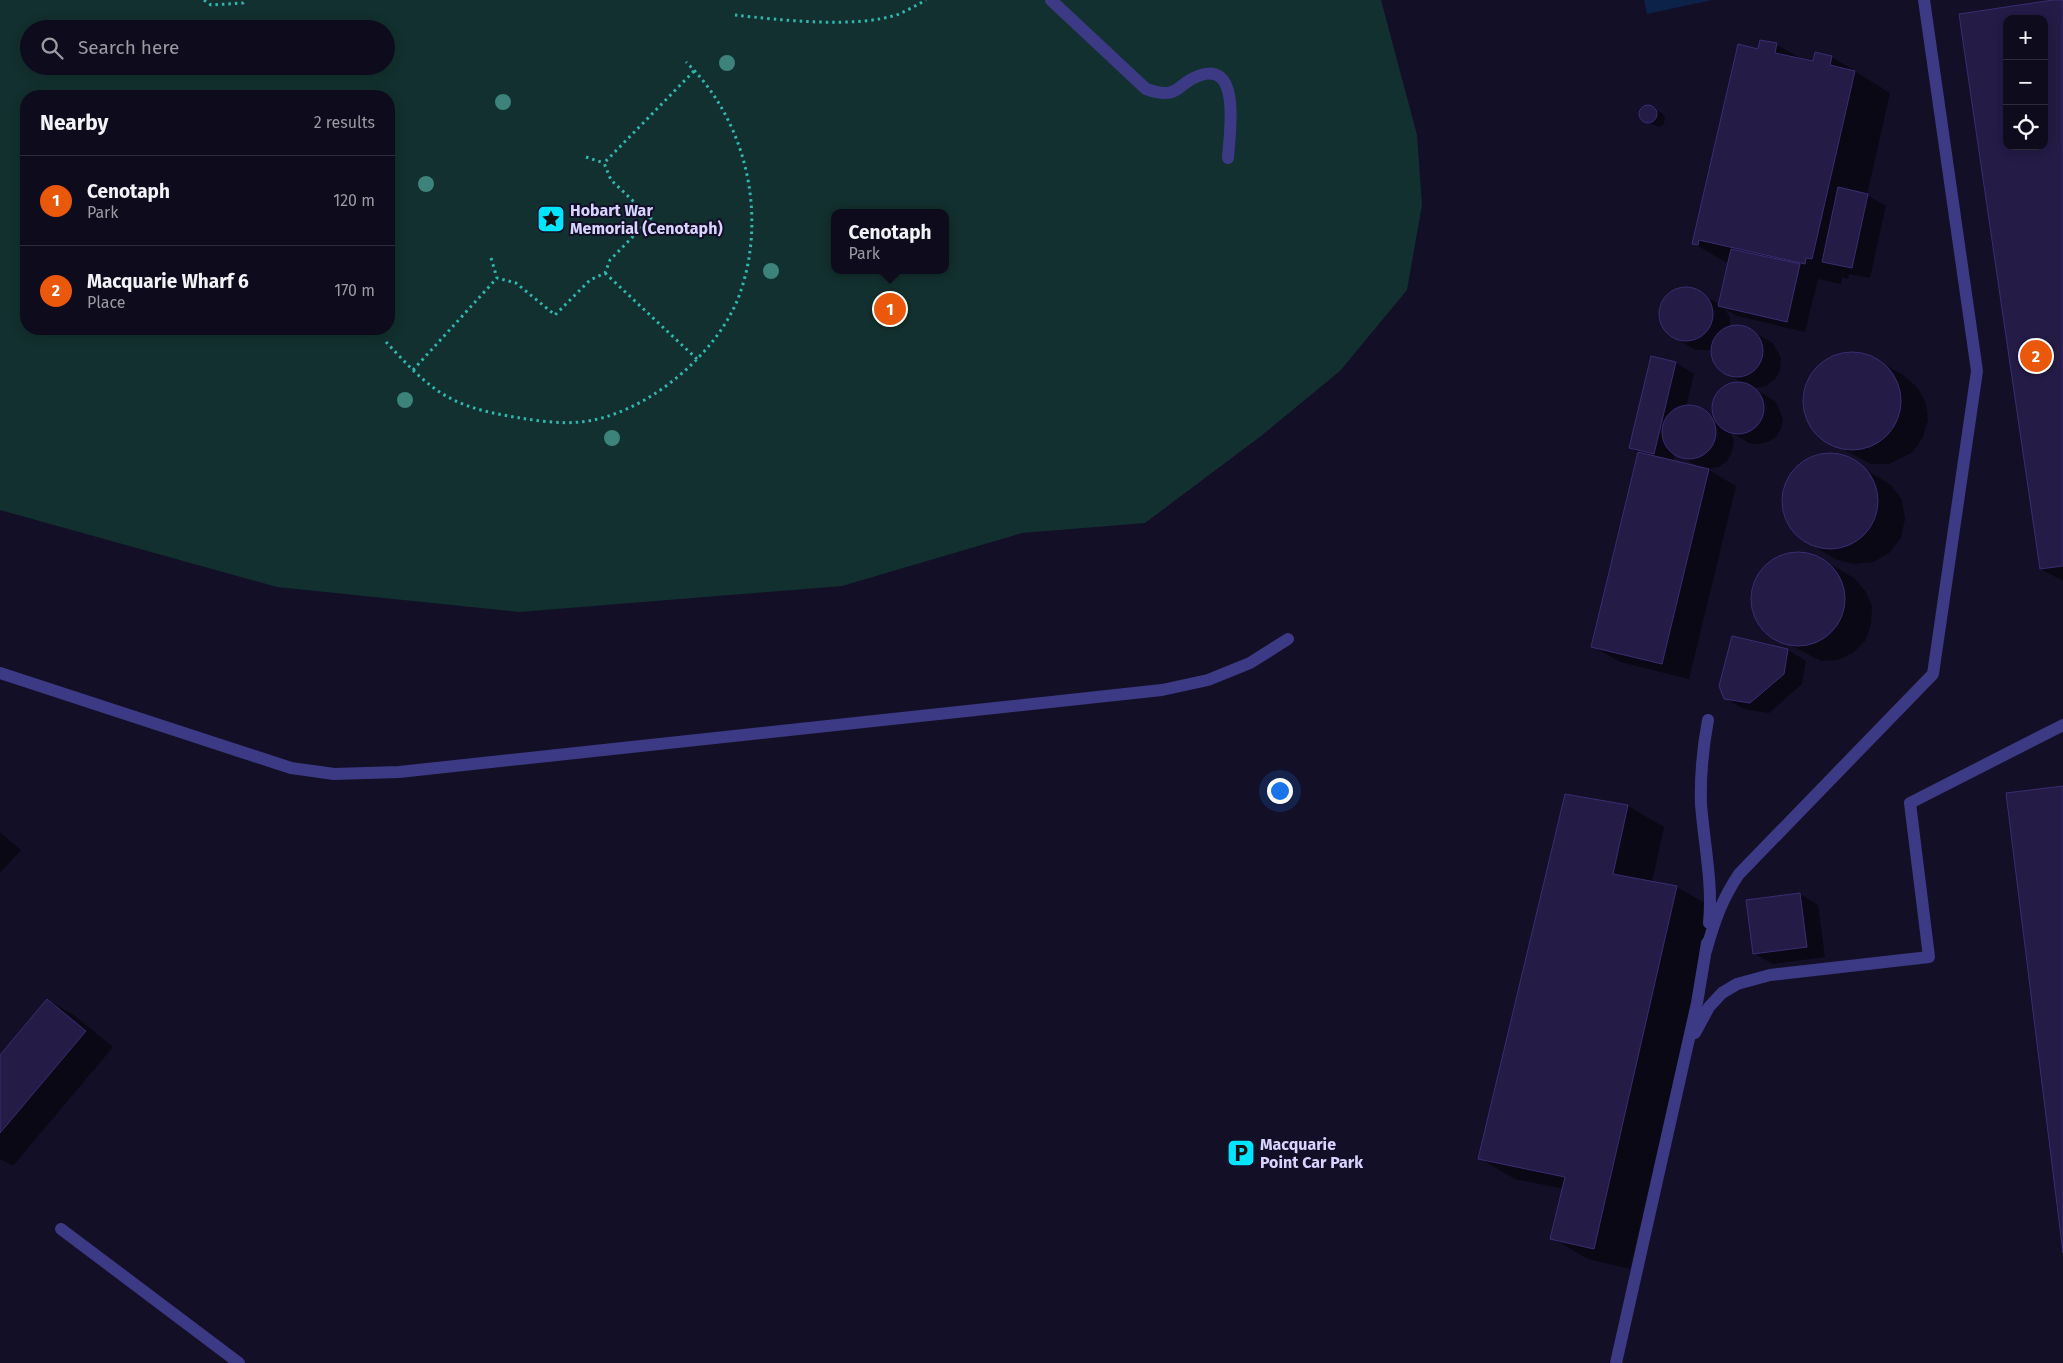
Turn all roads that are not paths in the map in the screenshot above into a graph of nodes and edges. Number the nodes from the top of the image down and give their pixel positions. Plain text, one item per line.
1 (1051, 0) edge
2 (1924, 0) edge
3 (1228, 158) dead end
4 (1288, 639) dead end
5 (0, 673) edge
6 (1708, 720) dead end
7 (2063, 725) edge
8 (1706, 951) junction
9 (1684, 1059) junction
10 (61, 1228) dead end
11 (239, 1363) edge
12 (1616, 1363) edge

1 - 3 lane
2 - 8 lane
4 - 5 lane
6 - 8 lane
7 - 9 lane
8 - 9 lane
9 - 12 lane
10 - 11 lane

